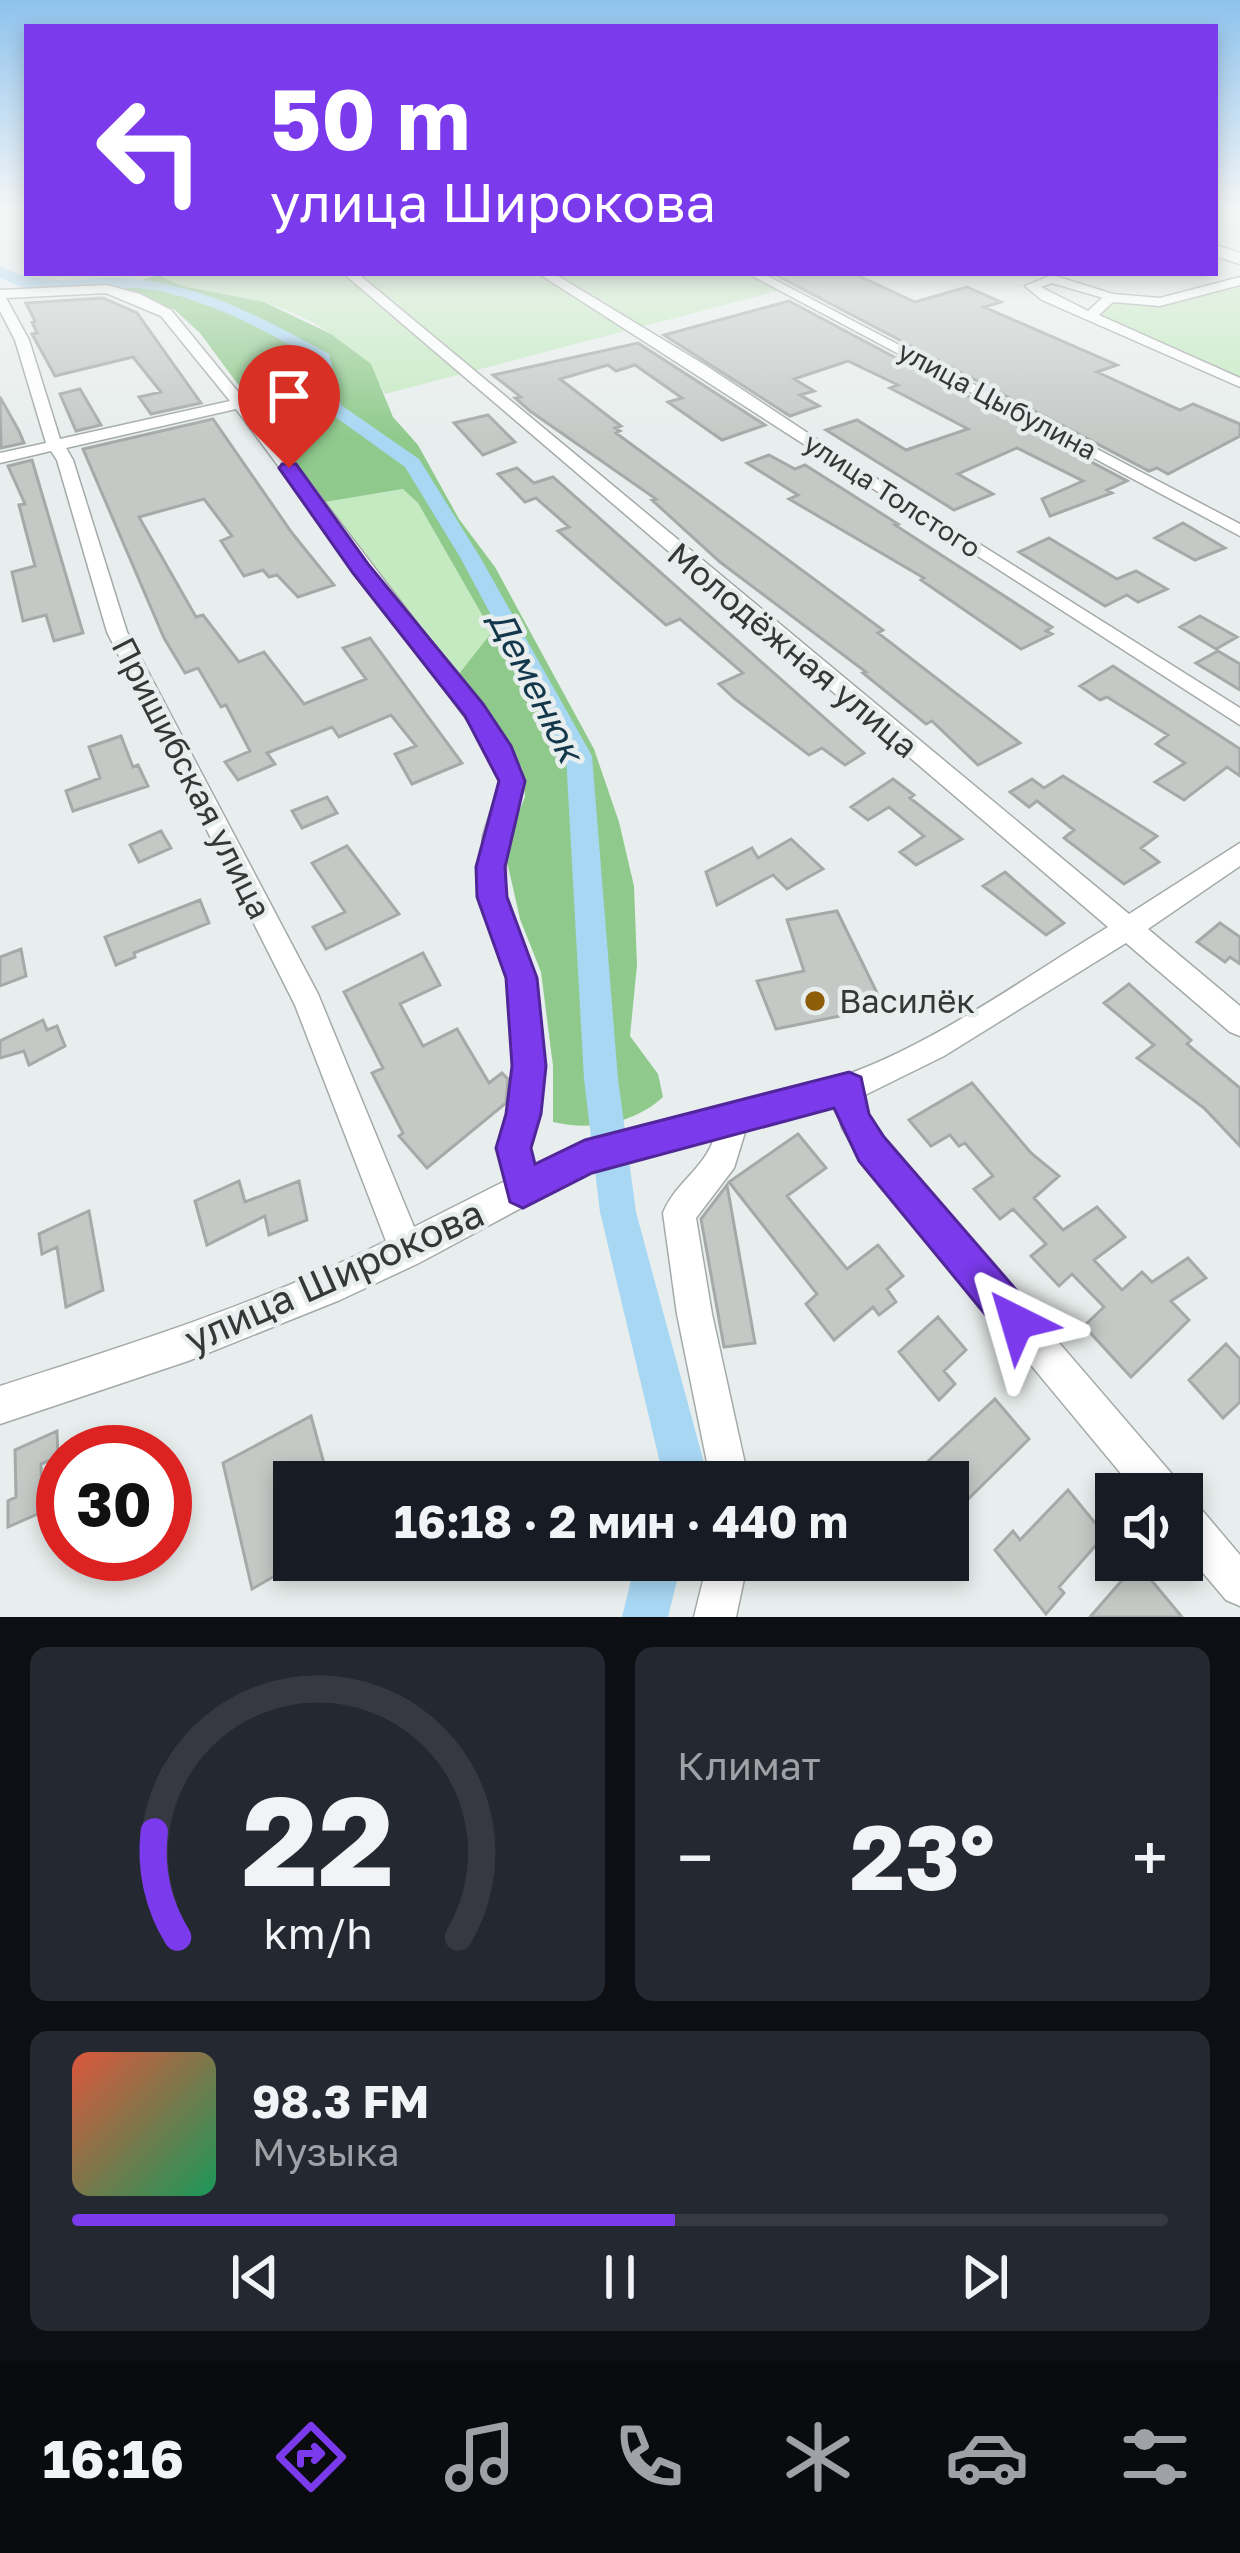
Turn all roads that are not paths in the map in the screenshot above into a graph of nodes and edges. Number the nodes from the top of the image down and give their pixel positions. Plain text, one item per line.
1 (366, 287) edge
2 (568, 287) edge
3 (780, 287) edge
4 (1033, 287) edge
5 (1084, 287) edge
6 (1215, 287) edge
7 (0, 296) edge
8 (1110, 298) junction
9 (1090, 316) junction
10 (1240, 383) edge
11 (237, 404) junction
12 (56, 444) junction
13 (0, 458) edge
14 (1240, 531) edge
15 (1240, 718) edge
16 (1240, 853) edge
17 (1127, 929) junction
18 (1240, 1023) edge
19 (849, 1088) junction
20 (729, 1119) junction
21 (523, 1190) junction
22 (406, 1250) junction
23 (0, 1406) edge
24 (726, 1461) edge
25 (1144, 1473) edge
26 (1203, 1542) edge
27 (723, 1581) edge
28 (1240, 1586) edge
29 (715, 1617) edge

1 - 17 street, Молодёжная улица
2 - 15 street, улица Толстого
3 - 14 street, улица Цыбулина
4 - 9 street
5 - 8 street
6 - 8 street
7 - 11 street
7 - 12 street, Пришибская улица
8 - 9 street
9 - 10 street
11 - 12 street
11 - 21 street
12 - 13 street
12 - 22 street, Пришибская улица
16 - 17 street, улица Широкова
17 - 18 street, Молодёжная улица
17 - 19 street, улица Широкова
19 - 20 street, улица Широкова
19 - 25 street
20 - 21 street, улица Широкова
20 - 24 street
21 - 22 street, улица Широкова
22 - 23 street, улица Широкова
26 - 28 street
27 - 29 street

